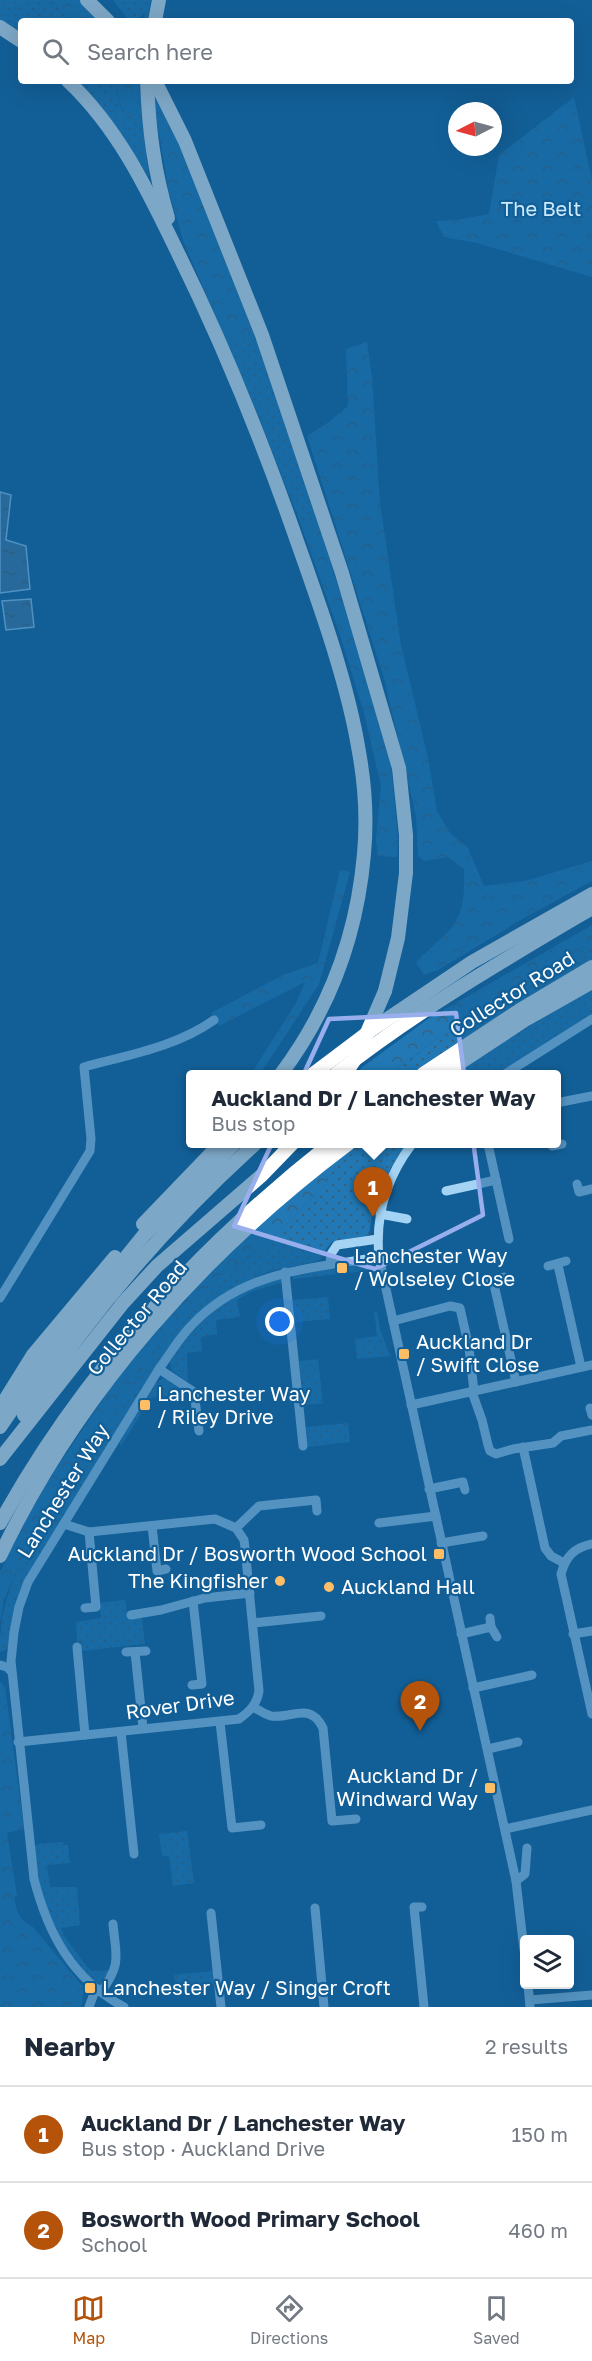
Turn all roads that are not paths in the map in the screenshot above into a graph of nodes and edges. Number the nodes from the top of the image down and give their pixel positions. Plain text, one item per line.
1 (87, 0) edge
2 (159, 0) edge
3 (105, 18) edge
4 (156, 18) edge
5 (0, 27) edge
6 (18, 39) edge
7 (71, 84) edge
8 (147, 84) edge
9 (156, 84) edge
10 (191, 279) junction
11 (592, 894) edge
12 (592, 909) edge
13 (592, 967) edge
14 (592, 982) edge
15 (592, 1019) edge
16 (214, 1020) dead end
17 (284, 1070) edge
18 (318, 1070) edge
19 (341, 1070) edge
20 (348, 1070) edge
21 (429, 1070) edge
22 (449, 1070) edge
23 (512, 1070) edge
24 (592, 1096) edge
25 (561, 1102) edge
26 (215, 1148) edge
27 (229, 1148) edge
28 (250, 1148) edge
29 (287, 1148) edge
30 (324, 1148) edge
31 (342, 1148) edge
32 (408, 1148) edge
33 (489, 1148) edge
34 (496, 1180) junction
35 (578, 1184) dead end
36 (592, 1190) edge
37 (446, 1191) dead end
38 (380, 1214) junction
39 (406, 1219) dead end
40 (378, 1239) junction
41 (509, 1239) dead end
42 (379, 1257) junction
43 (330, 1264) junction
44 (548, 1266) dead end
45 (285, 1272) junction
46 (504, 1277) dead end
47 (0, 1298) edge
48 (393, 1321) junction
49 (592, 1365) edge
50 (580, 1367) junction
51 (159, 1369) junction
52 (516, 1382) junction
53 (473, 1392) junction
54 (411, 1405) junction
55 (0, 1408) edge
56 (0, 1426) edge
57 (592, 1430) edge
58 (199, 1431) dead end
59 (303, 1446) dead end
60 (523, 1447) junction
61 (0, 1452) edge
62 (0, 1459) edge
63 (429, 1489) junction
64 (465, 1490) dead end
65 (317, 1511) dead end
66 (436, 1516) junction
67 (0, 1523) edge
68 (378, 1523) dead end
69 (64, 1524) junction
70 (152, 1526) junction
71 (236, 1528) junction
72 (89, 1532) junction
73 (483, 1536) dead end
74 (441, 1543) junction
75 (592, 1544) edge
76 (0, 1557) edge
77 (564, 1563) junction
78 (166, 1569) dead end
79 (250, 1593) junction
80 (194, 1601) junction
81 (85, 1608) dead end
82 (131, 1615) dead end
83 (321, 1616) dead end
84 (253, 1623) junction
85 (592, 1631) edge
86 (461, 1634) junction
87 (573, 1634) junction
88 (497, 1637) dead end
89 (136, 1652) dead end
90 (11, 1655) junction
91 (89, 1655) dead end
92 (0, 1657) edge
93 (0, 1665) edge
94 (11, 1671) junction
95 (532, 1675) dead end
96 (192, 1685) dead end
97 (473, 1688) junction
98 (253, 1707) junction
99 (592, 1714) edge
100 (220, 1722) junction
101 (143, 1728) junction
102 (121, 1731) junction
103 (85, 1735) junction
104 (511, 1740) dead end
105 (18, 1742) junction
106 (488, 1749) junction
107 (592, 1810) edge
108 (356, 1819) dead end
109 (261, 1825) dead end
110 (505, 1829) junction
111 (527, 1848) dead end
112 (134, 1854) dead end
113 (516, 1881) junction
114 (422, 1907) dead end
115 (315, 1908) dead end
116 (212, 1913) dead end
117 (113, 1924) dead end
118 (523, 1935) edge
119 (528, 1989) edge
120 (99, 1990) junction
121 (592, 1995) edge
122 (530, 2004) edge
123 (89, 2007) edge
124 (124, 2007) edge
125 (220, 2007) edge
126 (324, 2007) edge
127 (424, 2007) edge

1 - 3 highway
2 - 4 highway
5 - 6 highway
7 - 10 highway
8 - 10 highway
9 - 20 highway, bridge
10 - 17 highway
11 - 18 highway
12 - 19 highway
13 - 21 highway, Collector Road
14 - 22 highway, Collector Road
15 - 23 street
16 - 47 street
24 - 25 street
26 - 55 highway
27 - 56 highway
28 - 61 highway
29 - 62 highway
30 - 67 highway, Collector Road
31 - 76 highway, Collector Road
32 - 38 street
33 - 34 street
34 - 37 street
34 - 41 street
35 - 36 street
38 - 39 street
38 - 40 street
40 - 42 street
40 - 43 street
42 - 43 street, Lanchester Way
42 - 48 street
43 - 45 street, Lanchester Way
44 - 50 street
45 - 51 street, Lanchester Way
45 - 59 street
46 - 52 street
48 - 53 street
48 - 54 street
49 - 50 street
50 - 52 street
51 - 58 street
51 - 69 street, Lanchester Way
52 - 53 street
53 - 54 street
53 - 60 street
54 - 63 street
57 - 60 street
60 - 77 street
63 - 64 street
63 - 66 street
65 - 71 street
66 - 68 street
66 - 74 street
69 - 72 street
69 - 90 street, Lanchester Way
70 - 71 street
70 - 72 street
70 - 78 street
71 - 79 street, Rover Drive
72 - 81 street
73 - 74 street
74 - 86 street
75 - 77 street
77 - 87 street
79 - 80 street
79 - 84 street, Rover Drive
80 - 82 street
80 - 96 street
83 - 84 street
84 - 98 street, Rover Drive
85 - 87 street
86 - 88 street
86 - 97 street
87 - 99 street
89 - 101 street
90 - 92 street
90 - 94 street, Lanchester Way
91 - 103 street
93 - 94 street
94 - 105 street, Lanchester Way
95 - 97 street
97 - 106 street
98 - 100 street, Rover Drive
98 - 108 street
100 - 101 street, Rover Drive
100 - 109 street
101 - 102 street, Rover Drive
102 - 103 street, Rover Drive
102 - 112 street
103 - 105 street, Rover Drive
104 - 106 street
105 - 120 street, Lanchester Way
106 - 110 street
107 - 110 street
110 - 113 street
111 - 113 street
113 - 118 street
114 - 127 street
115 - 126 street
116 - 125 street
117 - 120 street
119 - 122 street
120 - 123 street
120 - 124 street, Lanchester Way
121 - 122 street

